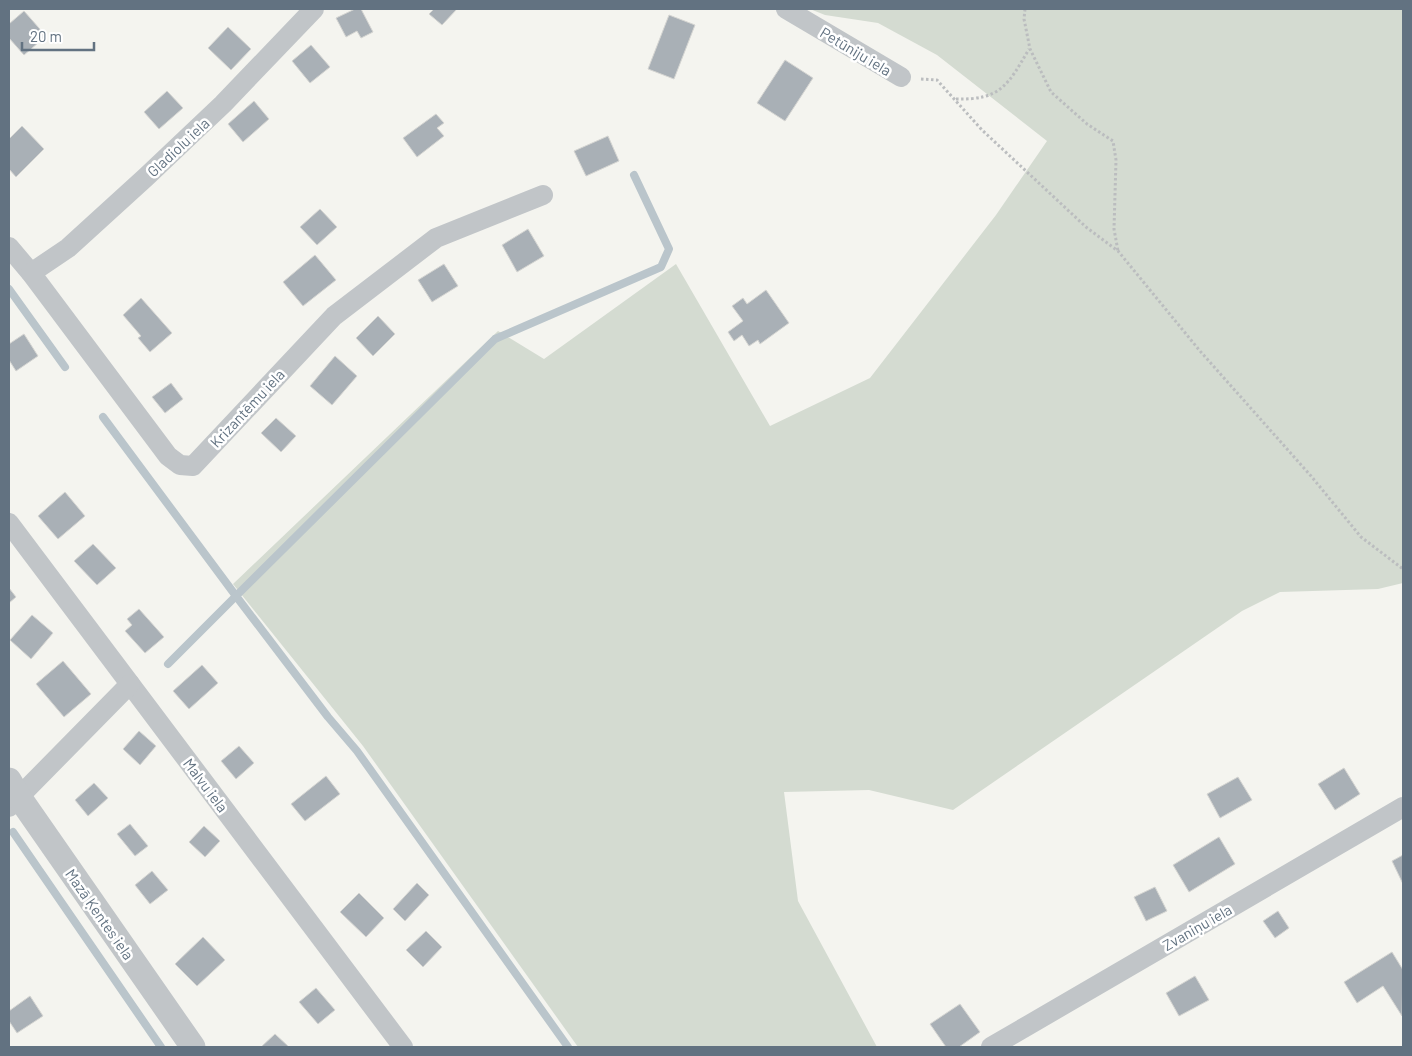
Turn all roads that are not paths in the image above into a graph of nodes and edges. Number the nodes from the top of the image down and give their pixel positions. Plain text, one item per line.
1 (314, 9) edge
2 (786, 9) edge
3 (901, 77) road end
4 (543, 195) dead end
5 (9, 247) edge
6 (32, 273) junction
7 (9, 523) edge
8 (130, 684) junction
9 (12, 795) edge
10 (1403, 806) edge
11 (193, 1047) edge
12 (403, 1047) edge
13 (991, 1047) edge

1 - 6 street, Gladiolu iela
2 - 3 street, Petūniju iela
4 - 6 street, Krizantēmu iela
5 - 6 street, Krizantēmu iela
7 - 8 street, Malvu iela
8 - 9 street
8 - 12 street, Malvu iela
9 - 11 street, Mazā Ķentes iela
10 - 13 street, Zvaniņu iela

